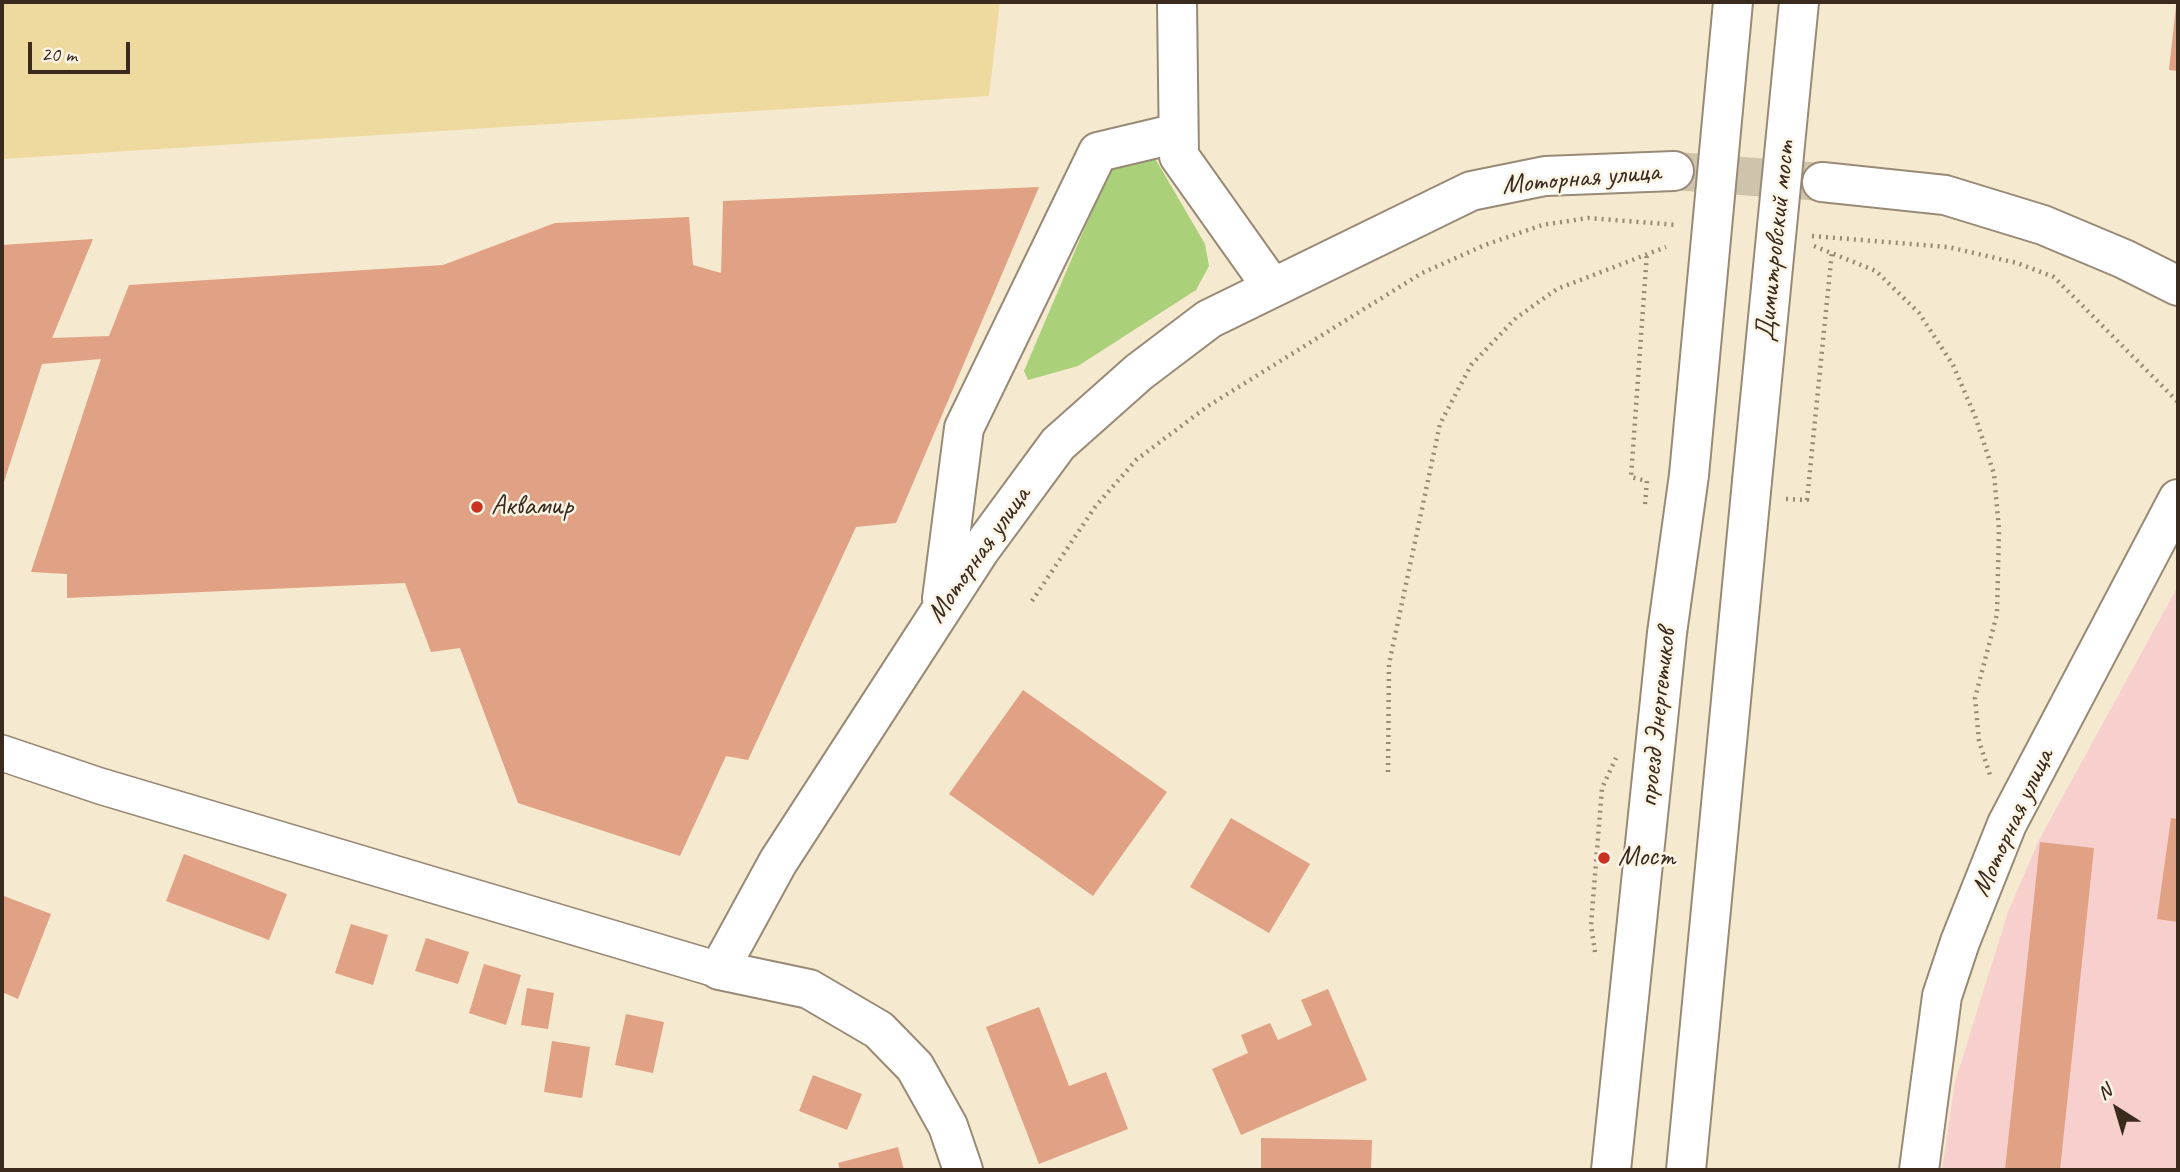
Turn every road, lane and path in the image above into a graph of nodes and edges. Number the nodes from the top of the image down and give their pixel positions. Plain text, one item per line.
1 (1177, 2) edge
2 (1733, 2) edge
3 (1799, 2) edge
4 (1178, 134) junction
5 (1674, 171) tunnel mouth
6 (1822, 183) tunnel mouth
7 (1688, 226) dead end
8 (1809, 236) dead end
9 (1814, 246) dead end
10 (1666, 247) dead end
11 (1832, 251) junction
12 (1647, 252) junction
13 (2178, 286) edge
14 (1272, 287) junction
15 (2178, 402) edge
16 (1631, 477) dead end
17 (2178, 499) edge
18 (1807, 500) dead end
19 (1032, 601) dead end
20 (941, 608) junction
21 (2, 753) edge
22 (1388, 772) dead end
23 (2007, 824) junction
24 (719, 970) junction
25 (963, 1170) edge
26 (1611, 1170) edge
27 (1686, 1170) edge
28 (1919, 1170) edge

1 - 4 street
2 - 26 street, проезд Энергетиков, bridge
3 - 27 street, Димитровский мост, bridge
4 - 14 street
4 - 20 street
5 - 14 street, Моторная улица
6 - 13 street
7 - 19 path
8 - 15 path
9 - 11 path
10 - 12 path
11 - 18 path
11 - 23 path
12 - 16 path
12 - 22 path
14 - 20 street, Моторная улица
17 - 23 street, Моторная улица
20 - 24 street, Моторная улица
21 - 24 street
23 - 28 street, Моторная улица
24 - 25 street

